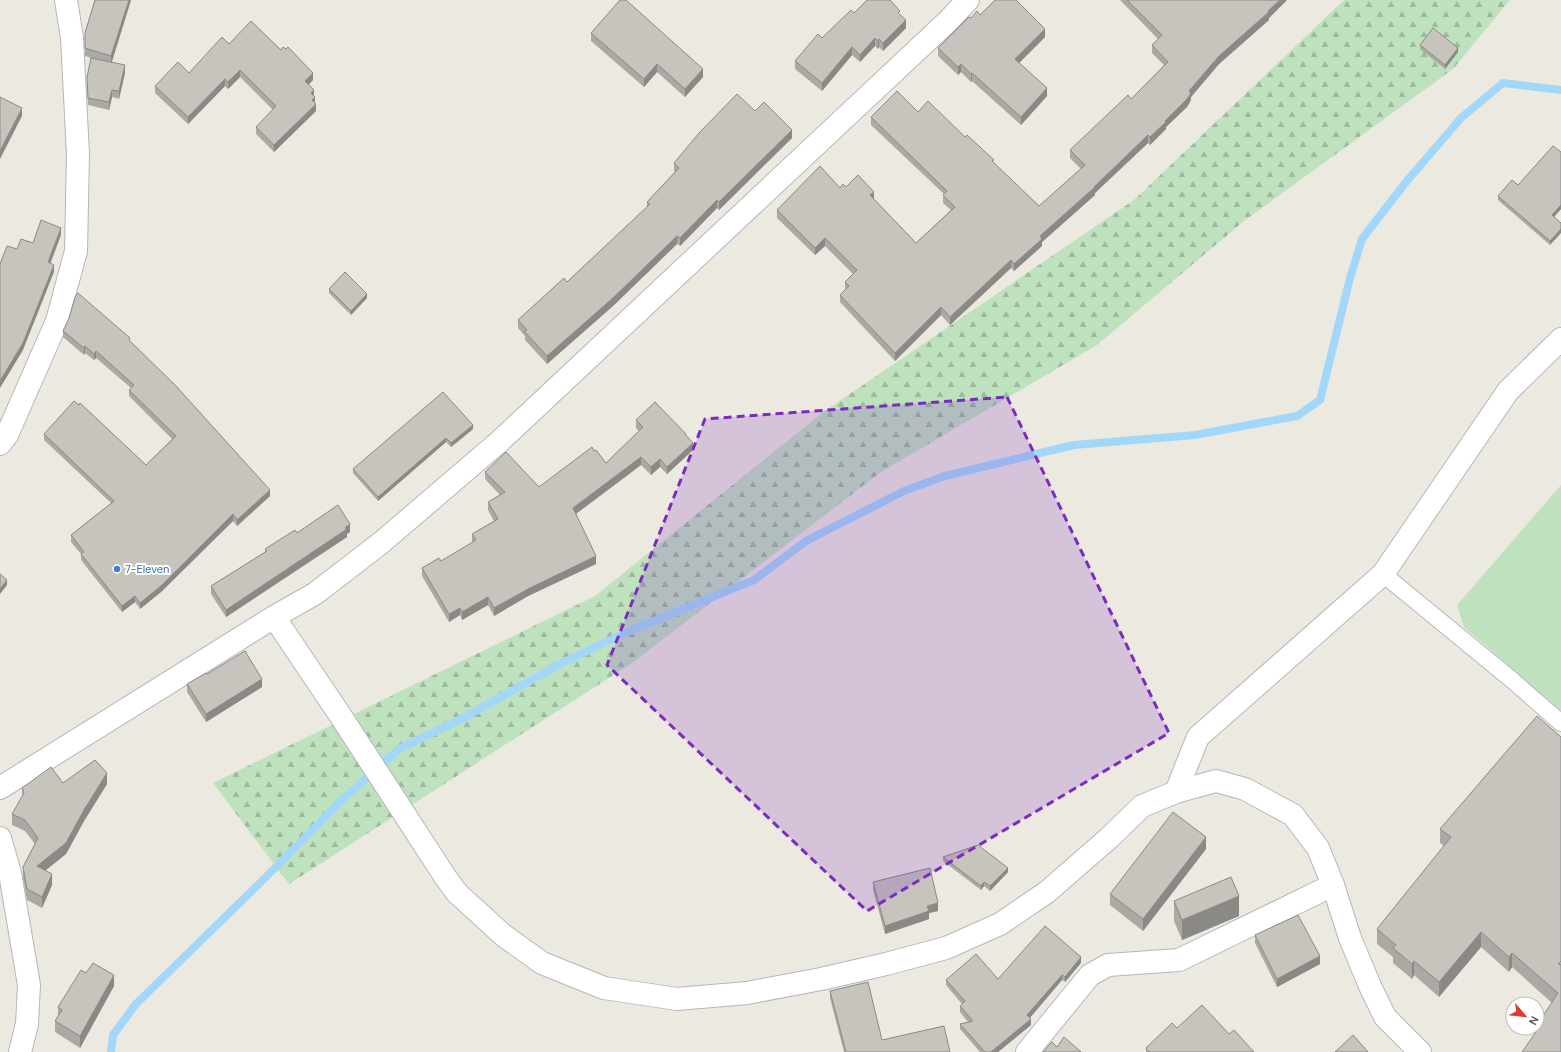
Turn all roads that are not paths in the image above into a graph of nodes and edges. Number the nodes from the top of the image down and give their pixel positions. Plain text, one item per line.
1 (66, 0) edge
2 (968, 0) edge
3 (1561, 339) edge
4 (0, 444) edge
5 (1383, 574) junction
6 (274, 617) junction
7 (1561, 723) edge
8 (0, 788) edge
9 (1176, 792) junction
10 (0, 838) edge
11 (1333, 885) junction
12 (20, 1052) edge
13 (1027, 1052) edge
14 (1420, 1052) edge

1 - 4 street
2 - 6 street
3 - 5 street
5 - 7 lane
5 - 9 street
6 - 8 street
6 - 9 street
9 - 11 street
10 - 12 street
11 - 13 street
11 - 14 street

